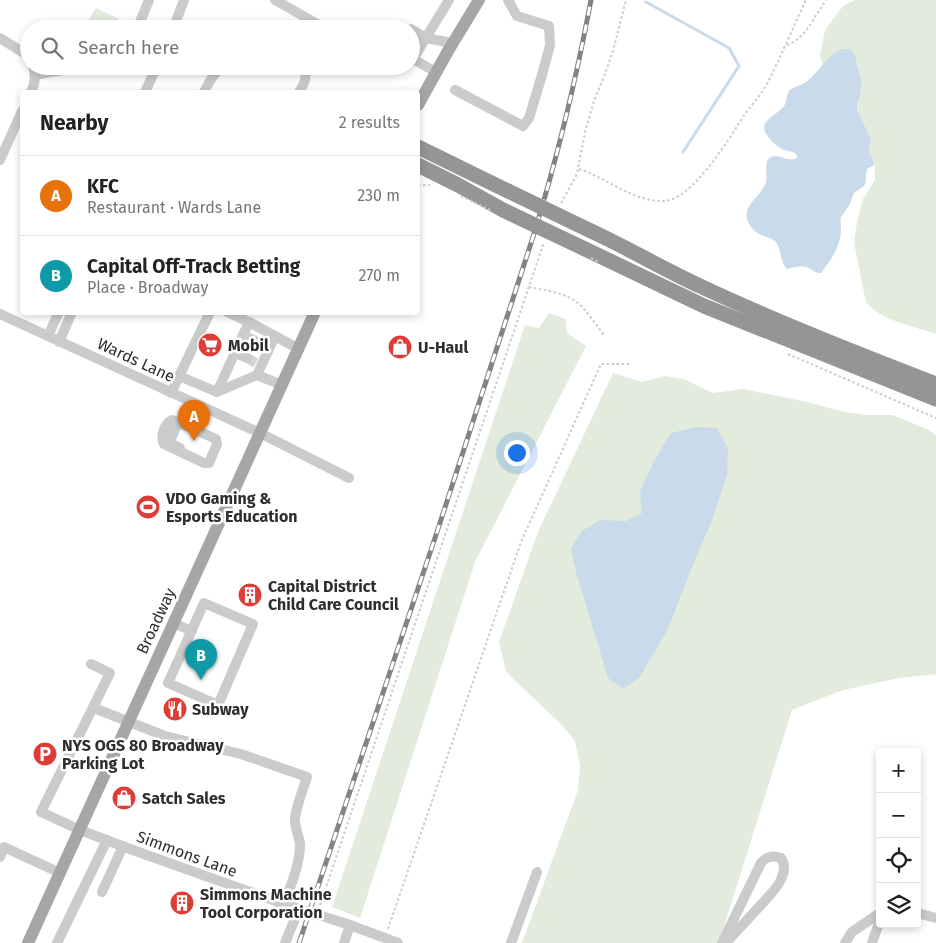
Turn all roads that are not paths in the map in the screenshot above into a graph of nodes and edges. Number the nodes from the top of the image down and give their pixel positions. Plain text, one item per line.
1 (149, 0) edge
2 (184, 0) edge
3 (275, 0) edge
4 (449, 0) edge
5 (479, 0) edge
6 (508, 0) edge
7 (141, 20) edge
8 (176, 20) edge
9 (310, 20) edge
10 (420, 34) edge
11 (0, 38) edge
12 (426, 38) junction
13 (452, 43) junction
14 (420, 47) edge
15 (20, 50) edge
16 (420, 63) edge
17 (436, 72) junction
18 (34, 75) edge
19 (153, 75) edge
20 (214, 75) edge
21 (305, 75) edge
22 (32, 90) edge
23 (146, 90) edge
24 (205, 90) edge
25 (300, 90) edge
26 (455, 90) dead end
27 (420, 101) edge
28 (20, 116) edge
29 (420, 147) edge
30 (0, 160) edge
31 (420, 166) edge
32 (0, 314) edge
33 (58, 315) edge
34 (71, 315) edge
35 (209, 315) edge
36 (234, 315) edge
37 (314, 315) edge
38 (68, 322) junction
39 (249, 322) junction
40 (243, 335) junction
41 (48, 336) junction
42 (275, 336) junction
43 (59, 342) junction
44 (263, 344) junction
45 (299, 349) junction
46 (234, 353) junction
47 (255, 365) junction
48 (887, 372) junction
49 (179, 376) junction
50 (936, 382) edge
51 (282, 385) junction
52 (206, 388) junction
53 (217, 392) junction
54 (171, 393) junction
55 (936, 394) edge
56 (936, 399) edge
57 (197, 405) junction
58 (260, 434) junction
59 (209, 463) joint
60 (349, 478) dead end
61 (173, 623) junction
62 (192, 631) junction
63 (91, 664) dead end
64 (94, 708) junction
65 (128, 723) junction
66 (80, 830) junction
67 (107, 840) junction
68 (123, 846) junction
69 (0, 856) edge
70 (537, 872) dead end
71 (60, 873) junction
72 (102, 892) dead end
73 (284, 904) junction
74 (299, 909) junction
75 (921, 914) edge
76 (876, 915) edge
77 (936, 918) edge
78 (350, 925) junction
79 (877, 928) edge
80 (28, 943) edge
81 (57, 943) edge
82 (285, 943) edge
83 (344, 943) edge
84 (398, 943) edge
85 (511, 943) edge
86 (722, 943) edge
87 (726, 943) edge
88 (845, 943) edge
89 (872, 943) edge

1 - 7 street
2 - 8 street
3 - 9 street
4 - 12 street
5 - 13 main road
6 - 26 street
10 - 12 street
11 - 15 street
12 - 13 street
12 - 14 street
13 - 17 main road
16 - 17 street
17 - 27 main road
18 - 22 street
19 - 23 street
20 - 24 street
21 - 25 street
28 - 30 street
29 - 48 highway, bridge
31 - 48 highway, bridge
32 - 41 street, Wards Lane
33 - 38 street
33 - 41 street
34 - 38 street
35 - 49 street
36 - 39 street
37 - 45 main road, Broadway
38 - 43 street
39 - 40 street
39 - 42 street
40 - 44 street
40 - 46 street
41 - 43 street, Wards Lane
42 - 44 street
42 - 45 street
43 - 54 street, Wards Lane
44 - 47 street
45 - 51 main road, Broadway
46 - 47 street
46 - 53 street
47 - 51 street
47 - 53 street
48 - 50 highway
48 - 55 highway
48 - 56 highway
49 - 52 street
49 - 54 street
51 - 58 main road, Broadway
52 - 53 street
52 - 57 street
54 - 57 street, Wards Lane
57 - 58 street, Wards Lane
58 - 60 street, Wards Lane
58 - 61 main road, Broadway
59 - 59 street
61 - 62 street
61 - 65 main road, Broadway
62 - 62 street
63 - 64 street
64 - 65 street
64 - 66 street, Simmons Lane
65 - 66 main road, Broadway
65 - 73 street
66 - 67 street, Simmons Lane
66 - 71 main road, Broadway
67 - 68 street, Simmons Lane
67 - 81 street
68 - 72 street
68 - 73 street, Simmons Lane
69 - 71 street
70 - 85 street
71 - 80 main road, Broadway
73 - 74 street, Simmons Lane
74 - 78 street, Simmons Lane
74 - 82 street
75 - 77 street
76 - 88 street
78 - 83 street
78 - 84 street, Simmons Lane
79 - 89 street
86 - 87 street

